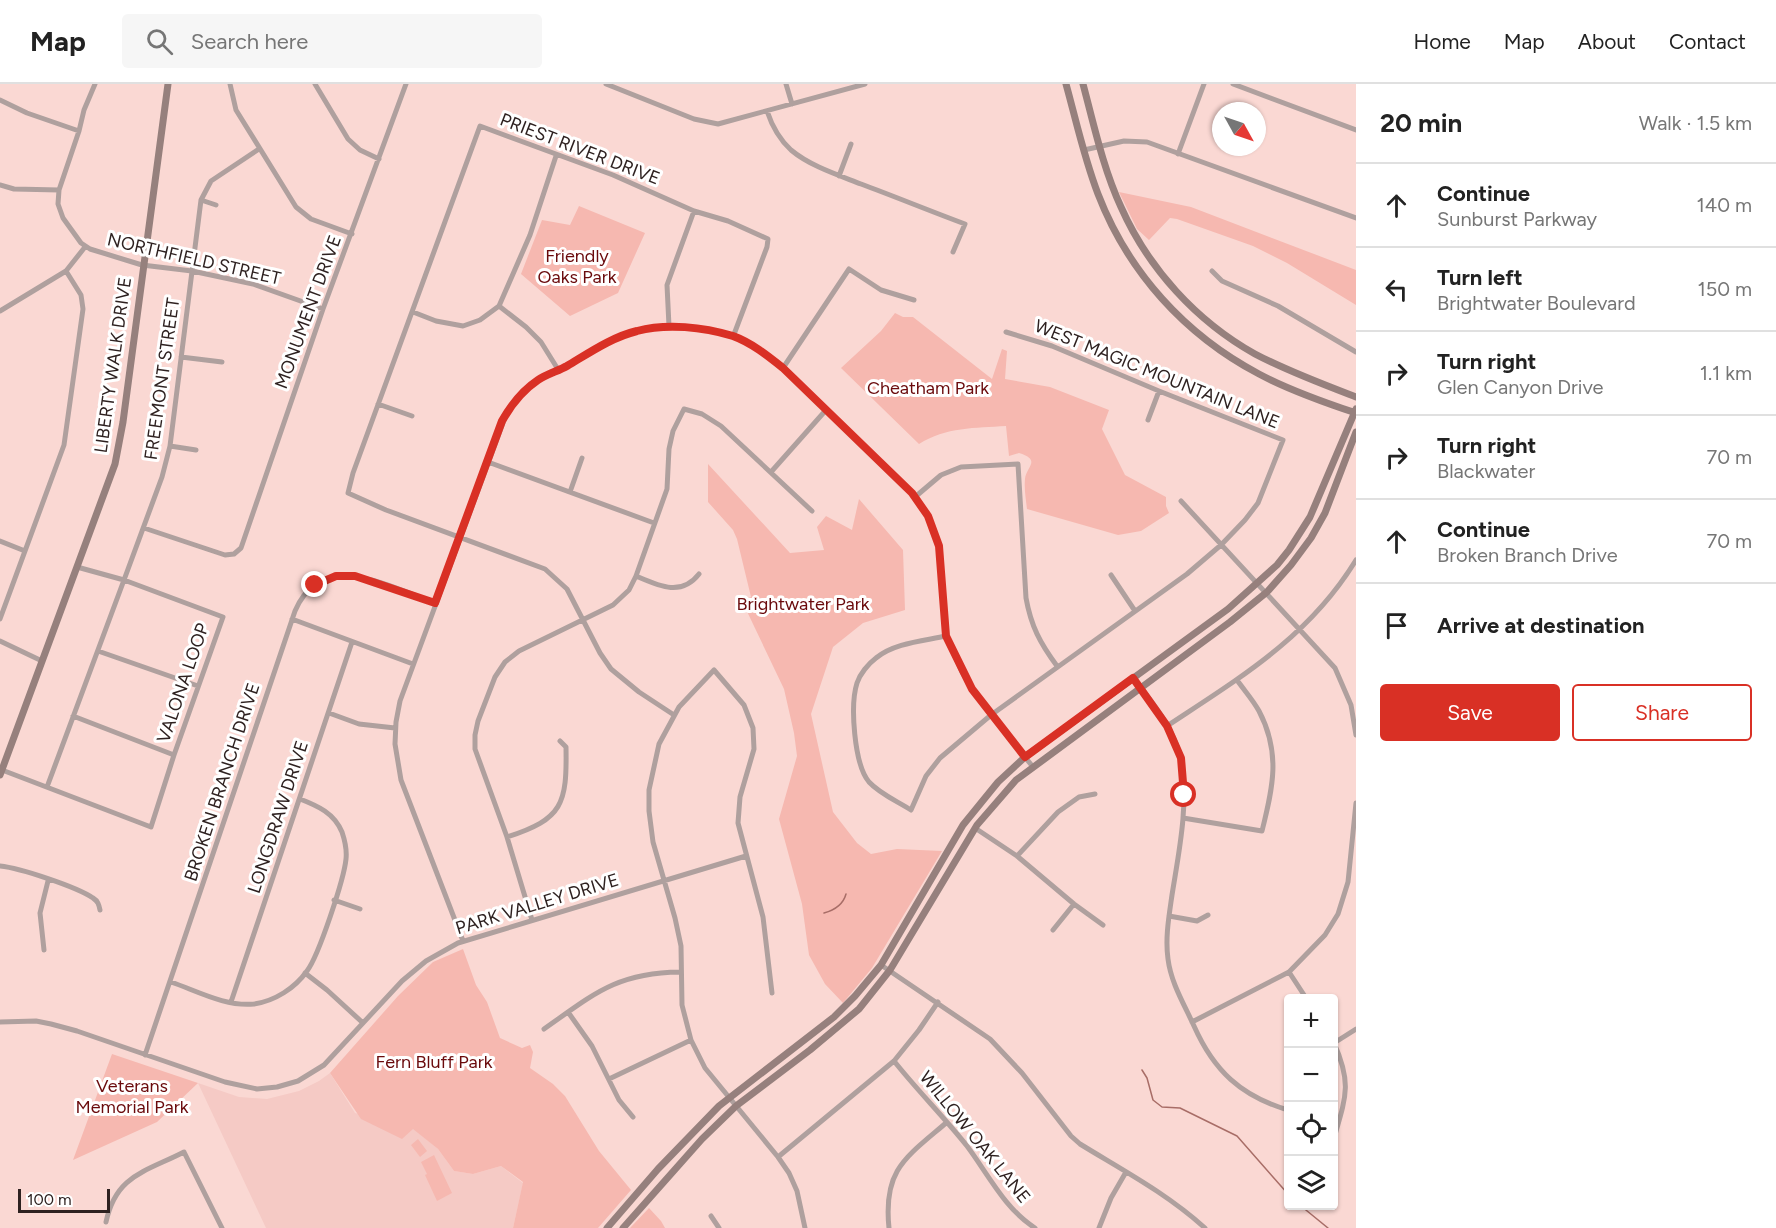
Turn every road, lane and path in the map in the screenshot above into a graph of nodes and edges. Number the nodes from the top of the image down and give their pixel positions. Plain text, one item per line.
1 (95, 84) edge
2 (168, 84) edge
3 (230, 84) edge
4 (315, 84) edge
5 (406, 84) edge
6 (606, 84) edge
7 (786, 84) edge
8 (865, 84) edge
9 (1066, 84) edge
10 (1083, 84) edge
11 (1204, 84) edge
12 (1233, 84) edge
13 (0, 100) edge
14 (792, 104) junction
15 (767, 111) junction
16 (1356, 130) edge
17 (79, 131) junction
18 (851, 144) dead end
19 (1100, 146) junction
20 (259, 149) junction
21 (1084, 150) junction
22 (1178, 154) junction
23 (556, 156) junction
24 (379, 159) junction
25 (840, 176) junction
26 (0, 186) edge
27 (60, 190) junction
28 (201, 200) junction
29 (216, 205) dead end
30 (694, 211) junction
31 (1356, 218) edge
32 (352, 234) junction
33 (85, 247) junction
34 (953, 252) dead end
35 (142, 265) junction
36 (66, 271) junction
37 (192, 271) junction
38 (1160, 271) junction
39 (1212, 271) dead end
40 (1147, 281) junction
41 (1172, 286) junction
42 (1160, 297) junction
43 (914, 300) dead end
44 (499, 306) junction
45 (323, 309) junction
46 (0, 310) edge
47 (412, 312) junction
48 (669, 326) junction
49 (1006, 332) dead end
50 (733, 337) junction
51 (1356, 352) edge
52 (181, 357) junction
53 (222, 362) dead end
54 (783, 368) junction
55 (559, 371) junction
56 (1159, 391) junction
57 (1356, 397) edge
58 (378, 404) junction
59 (826, 410) junction
60 (1355, 412) edge
61 (412, 416) dead end
62 (1148, 420) dead end
63 (1356, 432) edge
64 (1356, 444) edge
65 (170, 446) junction
66 (196, 450) dead end
67 (582, 458) dead end
68 (488, 462) junction
69 (1344, 465) junction
70 (771, 472) junction
71 (570, 492) junction
72 (915, 497) junction
73 (1181, 501) dead end
74 (812, 511) dead end
75 (654, 523) junction
76 (144, 528) junction
77 (460, 537) junction
78 (0, 541) edge
79 (1221, 545) junction
80 (25, 551) junction
81 (1356, 560) edge
82 (77, 567) junction
83 (699, 574) dead end
84 (1111, 575) dead end
85 (636, 576) junction
86 (124, 580) junction
87 (1258, 583) junction
88 (1267, 592) junction
89 (435, 603) junction
90 (1134, 611) junction
91 (0, 619) edge
92 (292, 619) junction
93 (583, 620) junction
94 (1301, 629) junction
95 (946, 636) junction
96 (0, 641) edge
97 (352, 642) junction
98 (98, 651) junction
99 (42, 661) junction
100 (413, 663) junction
101 (1057, 666) junction
102 (1133, 678) junction
103 (1237, 680) junction
104 (198, 686) junction
105 (1141, 687) junction
106 (329, 712) junction
107 (674, 715) junction
108 (991, 715) junction
109 (74, 716) junction
110 (1167, 726) junction
111 (395, 728) junction
112 (1356, 735) edge
113 (560, 741) dead end
114 (174, 755) junction
115 (1025, 757) junction
116 (1034, 767) junction
117 (1, 773) edge
118 (47, 787) junction
119 (1095, 794) dead end
120 (300, 800) junction
121 (1356, 803) edge
122 (1183, 818) junction
123 (975, 828) junction
124 (507, 837) junction
125 (746, 856) junction
126 (1017, 856) junction
127 (0, 867) edge
128 (48, 880) junction
129 (664, 881) junction
130 (334, 900) junction
131 (1074, 904) junction
132 (360, 909) dead end
133 (100, 910) dead end
134 (1208, 915) dead end
135 (1169, 916) junction
136 (532, 920) junction
137 (1103, 926) dead end
138 (1053, 930) dead end
139 (463, 941) junction
140 (44, 950) dead end
141 (881, 965) junction
142 (890, 970) junction
143 (680, 972) junction
144 (1289, 972) junction
145 (305, 973) junction
146 (171, 982) junction
147 (772, 993) dead end
148 (1303, 994) edge
149 (231, 1002) junction
150 (938, 1002) junction
151 (568, 1012) junction
152 (0, 1022) edge
153 (1192, 1022) junction
154 (363, 1023) junction
155 (544, 1029) dead end
156 (1356, 1029) edge
157 (691, 1040) junction
158 (1338, 1040) edge
159 (1336, 1048) edge
160 (145, 1055) junction
161 (894, 1061) junction
162 (609, 1078) junction
163 (729, 1098) junction
164 (736, 1106) junction
165 (1284, 1109) edge
166 (633, 1117) dead end
167 (1338, 1117) edge
168 (946, 1123) junction
169 (778, 1157) junction
170 (1126, 1172) junction
171 (711, 1216) dead end
172 (106, 1222) dead end
173 (1026, 1222) junction
174 (222, 1228) edge
175 (607, 1228) edge
176 (623, 1228) edge
177 (719, 1228) edge
178 (805, 1228) edge
179 (889, 1228) edge
180 (1022, 1228) edge
181 (1035, 1228) edge
182 (1099, 1228) edge
183 (1205, 1228) edge

1 - 17 street
2 - 35 street, LIBERTY WALK DRIVE
3 - 20 street
4 - 24 street
5 - 24 street, MONUMENT DRIVE
6 - 15 street
7 - 14 street
8 - 14 street
9 - 21 street
10 - 19 street
11 - 22 street
12 - 16 street
13 - 17 street
14 - 15 street
15 - 25 street
17 - 27 street
18 - 25 street
19 - 21 street
19 - 22 street
19 - 38 street
20 - 28 street, FREEMONT STREET
20 - 32 street
21 - 40 street
22 - 31 street
23 - 30 street, PRIEST RIVER DRIVE
23 - 44 street
23 - 47 street, PRIEST RIVER DRIVE
24 - 32 street, MONUMENT DRIVE
25 - 34 street
26 - 27 street
27 - 33 street, NORTHFIELD STREET
28 - 29 street
28 - 37 street, FREEMONT STREET
30 - 48 street
30 - 50 street, PRIEST RIVER DRIVE
32 - 45 street, MONUMENT DRIVE
33 - 35 street, NORTHFIELD STREET
33 - 36 street
35 - 37 street, NORTHFIELD STREET
35 - 82 street, LIBERTY WALK DRIVE
36 - 46 street
36 - 80 street
37 - 45 street, NORTHFIELD STREET
37 - 52 street, FREEMONT STREET
38 - 40 street
38 - 41 street
39 - 51 street
40 - 42 street
41 - 42 street
41 - 57 street
42 - 60 street
43 - 54 street
44 - 47 street
44 - 55 street
45 - 76 street, MONUMENT DRIVE
47 - 58 street, PRIEST RIVER DRIVE
48 - 50 street
48 - 55 street
49 - 56 street, WEST MAGIC MOUNTAIN LANE
50 - 54 street
52 - 53 street
52 - 65 street, FREEMONT STREET
54 - 59 street
55 - 68 street
56 - 62 street
56 - 79 street, WEST MAGIC MOUNTAIN LANE
58 - 61 street
58 - 77 street, PRIEST RIVER DRIVE
59 - 70 street
59 - 72 street
60 - 87 street
63 - 69 street
64 - 69 street
65 - 66 street
65 - 76 street, FREEMONT STREET
67 - 71 street
68 - 71 street
68 - 77 street
69 - 88 street
70 - 74 street
70 - 75 street
71 - 75 street
72 - 95 street
72 - 101 street
73 - 79 street
75 - 85 street
76 - 86 street, FREEMONT STREET
77 - 89 street
77 - 93 street
78 - 80 street
79 - 87 street
79 - 90 street, WEST MAGIC MOUNTAIN LANE
80 - 91 street
81 - 94 street
82 - 86 street
82 - 99 street, LIBERTY WALK DRIVE
83 - 85 street
84 - 90 street
85 - 93 street
86 - 98 street
86 - 104 street, VALONA LOOP
87 - 88 street
87 - 102 street
88 - 94 street
88 - 105 street
89 - 92 street, BROKEN BRANCH DRIVE
89 - 100 street
90 - 101 street, WEST MAGIC MOUNTAIN LANE
92 - 97 street
92 - 146 street, BROKEN BRANCH DRIVE
93 - 107 street
93 - 124 street
94 - 103 street
94 - 112 street
95 - 108 street
95 - 108 street, WEST MAGIC MOUNTAIN LANE
96 - 99 street
97 - 100 street
97 - 106 street, LONGDRAW DRIVE
98 - 104 street
98 - 109 street
99 - 117 street, LIBERTY WALK DRIVE
100 - 111 street
101 - 108 street, WEST MAGIC MOUNTAIN LANE
102 - 105 street
102 - 115 street
103 - 110 street
103 - 122 street
104 - 114 street, VALONA LOOP
105 - 110 street
105 - 116 street
106 - 111 street
106 - 120 street, LONGDRAW DRIVE
107 - 125 street
107 - 129 street
108 - 115 street
109 - 114 street
109 - 118 street
110 - 122 street
111 - 139 street
113 - 124 street
114 - 118 street, VALONA LOOP
115 - 116 street
115 - 141 street
116 - 123 street
117 - 118 street, VALONA LOOP
119 - 126 street
120 - 130 street
120 - 149 street, LONGDRAW DRIVE
121 - 144 street
122 - 135 street
123 - 126 street
123 - 142 street
124 - 136 street
125 - 129 street, PARK VALLEY DRIVE
125 - 147 street
126 - 131 street
127 - 128 street
128 - 133 street
128 - 140 street
129 - 136 street, PARK VALLEY DRIVE
129 - 143 street
130 - 132 street
130 - 145 street
131 - 137 street
131 - 138 street
134 - 135 street
135 - 153 street
136 - 139 street, PARK VALLEY DRIVE
139 - 154 street, PARK VALLEY DRIVE
141 - 142 street
141 - 163 street
142 - 150 street
142 - 164 street
143 - 151 street
143 - 157 street
144 - 148 street
144 - 153 street
145 - 149 street
145 - 154 street
146 - 149 street
146 - 160 street, BROKEN BRANCH DRIVE
150 - 161 street
150 - 170 street
151 - 155 street
151 - 162 street
152 - 160 street, PARK VALLEY DRIVE
153 - 165 street
154 - 160 street, PARK VALLEY DRIVE
156 - 158 street
157 - 162 street
157 - 163 street
159 - 167 street
161 - 168 street, WILLOW OAK LANE
161 - 169 street
162 - 166 street
163 - 164 street
163 - 175 street
164 - 169 street
164 - 176 street
168 - 173 street, WILLOW OAK LANE
168 - 179 street
169 - 178 street
170 - 182 street
170 - 183 street
171 - 177 street
172 - 174 street
173 - 180 street
173 - 181 street, WILLOW OAK LANE

